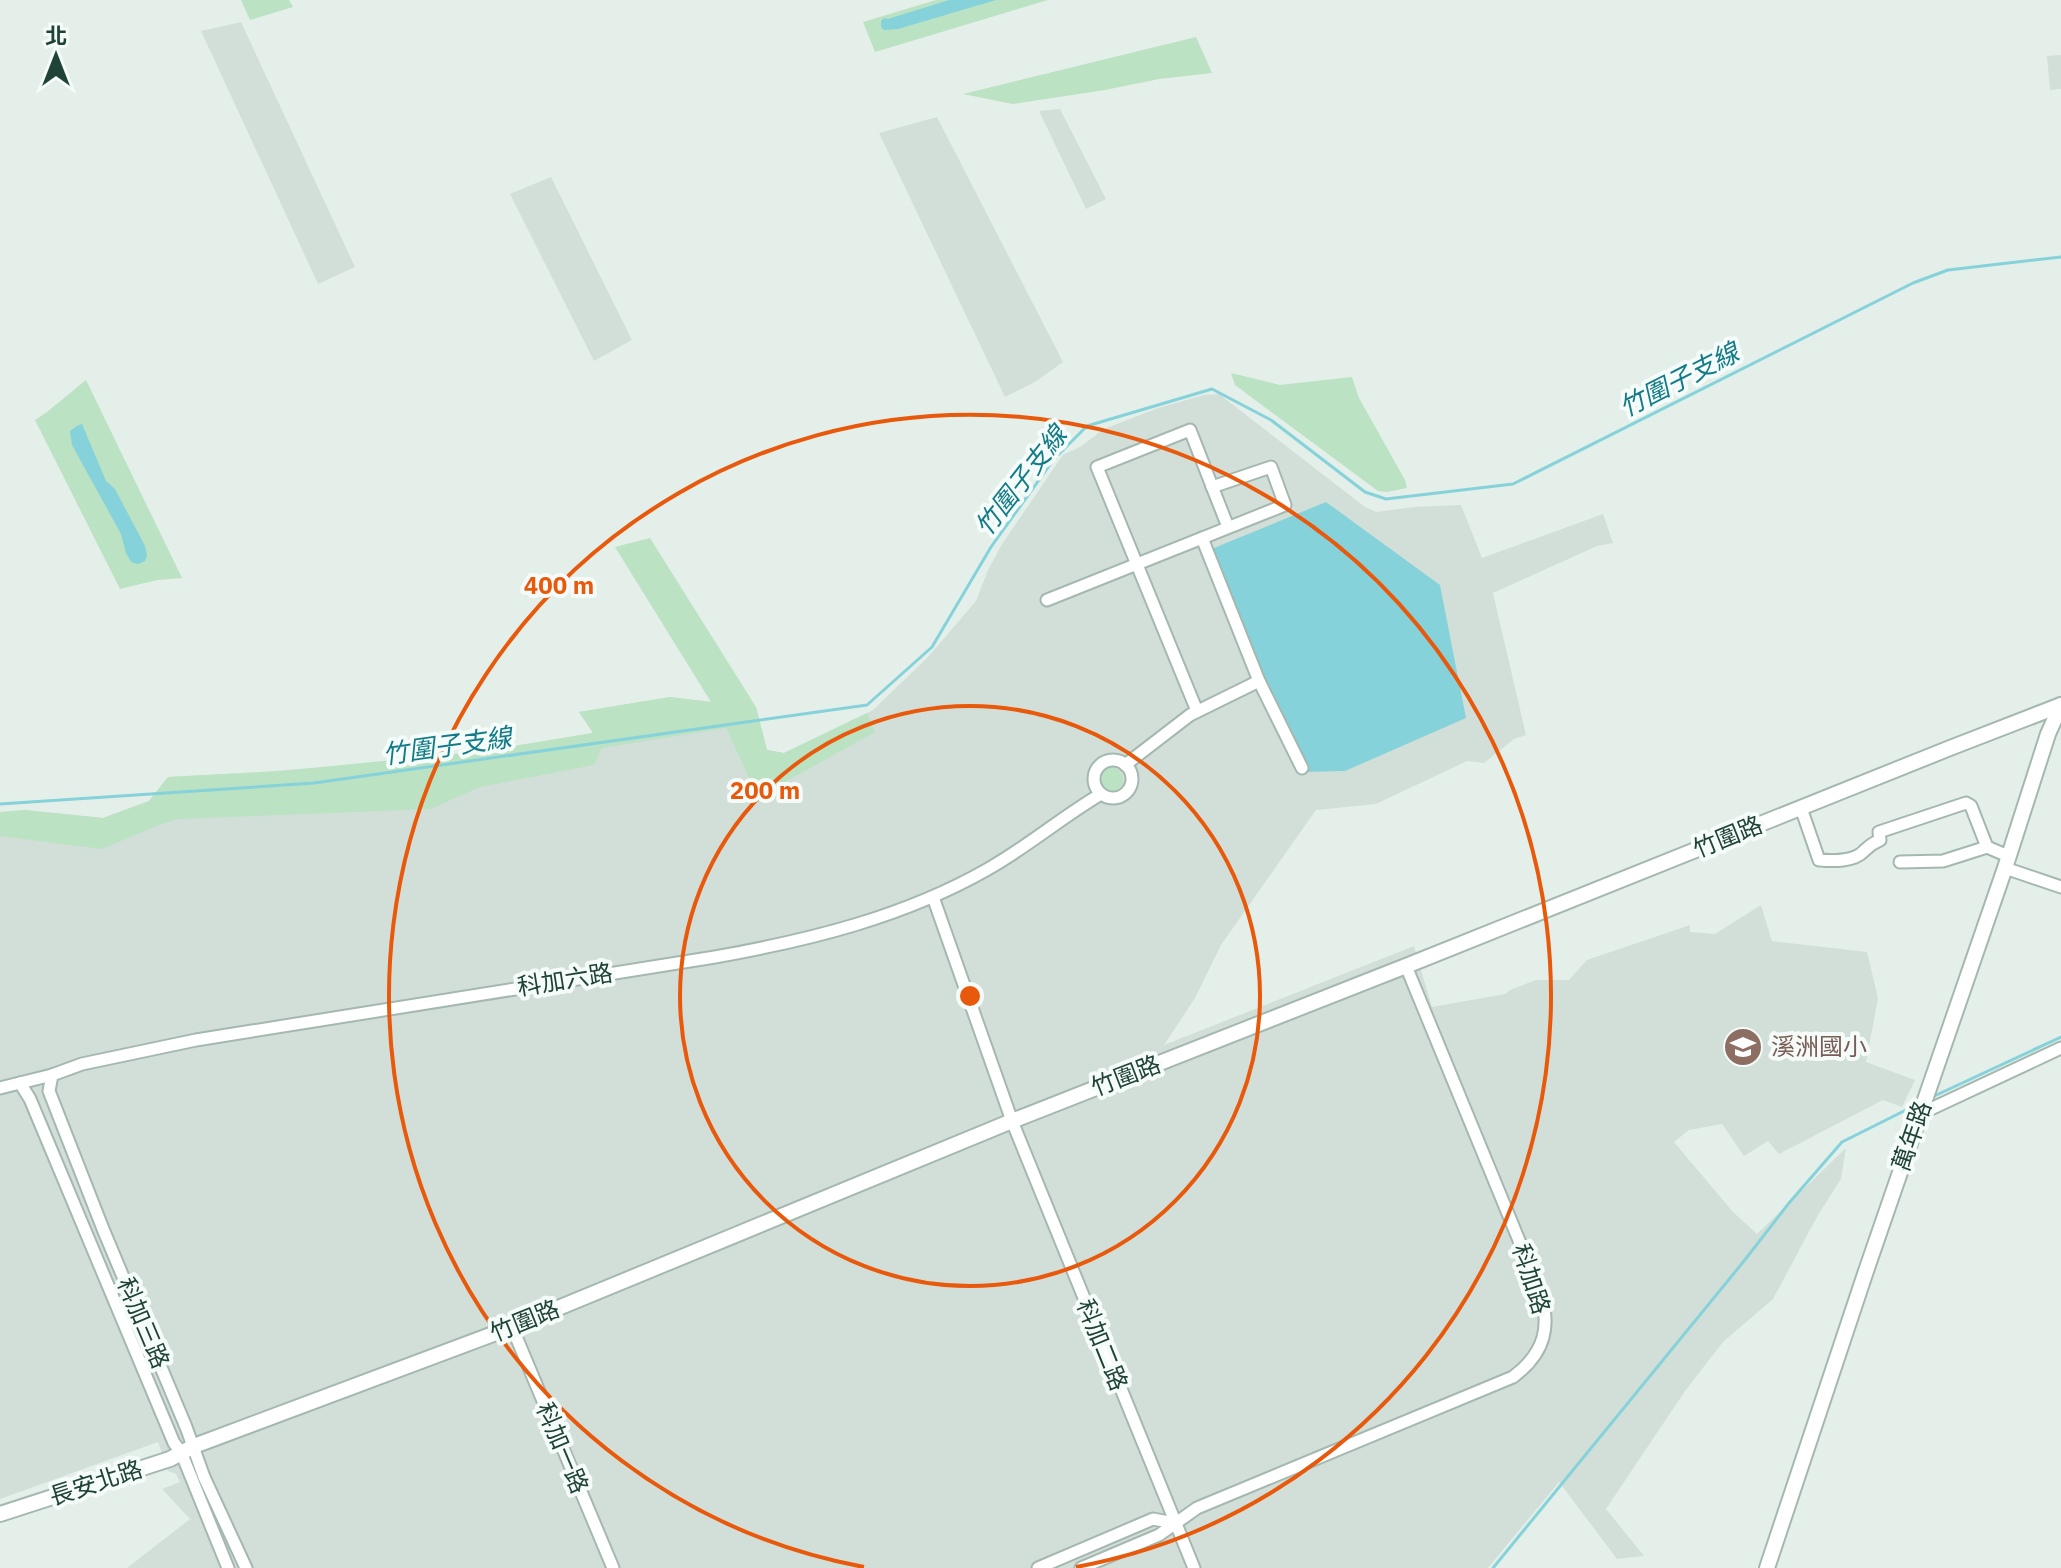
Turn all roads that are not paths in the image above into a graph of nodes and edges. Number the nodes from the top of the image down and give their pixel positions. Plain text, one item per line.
1 (1212, 487) junction
2 (1228, 527) junction
3 (1202, 538) junction
4 (1137, 564) junction
5 (1047, 600) dead end
6 (1259, 681) junction
7 (2061, 706) edge
8 (1197, 711) junction
9 (1125, 765) junction
10 (1302, 768) dead end
11 (1101, 794) junction
12 (1801, 808) junction
13 (1987, 847) junction
14 (1900, 862) dead end
15 (2006, 862) junction
16 (2061, 887) edge
17 (933, 897) junction
18 (1406, 966) junction
19 (2061, 1048) edge
20 (52, 1075) junction
21 (20, 1083) junction
22 (0, 1088) edge
23 (1922, 1106) junction
24 (1012, 1121) junction
25 (512, 1327) junction
26 (189, 1449) junction
27 (0, 1514) edge
28 (1174, 1523) junction
29 (228, 1568) edge
30 (246, 1568) edge
31 (613, 1568) edge
32 (1038, 1568) edge
33 (1081, 1568) edge
34 (1194, 1568) edge
35 (1767, 1568) edge

1 - 2 street
1 - 2 street
1 - 4 street
2 - 3 street
3 - 4 street
3 - 6 street
4 - 5 street
4 - 8 street
6 - 8 street
6 - 10 street
7 - 12 street, 竹圍路
7 - 15 street, 萬年路
8 - 9 street
9 - 11 street
9 - 11 street
11 - 17 street, 科加六路
12 - 13 street
12 - 18 street, 竹圍路
13 - 14 street
13 - 15 street
15 - 16 street
15 - 23 street, 萬年路
17 - 20 street, 科加六路
17 - 24 street, 科加二路
18 - 24 street, 竹圍路
18 - 28 street, 科加路
19 - 23 street
20 - 21 street, 科加六路
20 - 26 street, 科加三路
21 - 22 street, 科加六路
21 - 26 street, 科加三路
23 - 35 street, 萬年路
24 - 25 street, 竹圍路
24 - 28 street, 科加二路
25 - 26 street, 竹圍路
25 - 31 street, 科加一路
26 - 27 street, 長安北路
26 - 29 street, 科加三路
26 - 30 street, 科加三路
28 - 32 street, 科加路
28 - 33 street, 科加路
28 - 34 street, 科加二路

